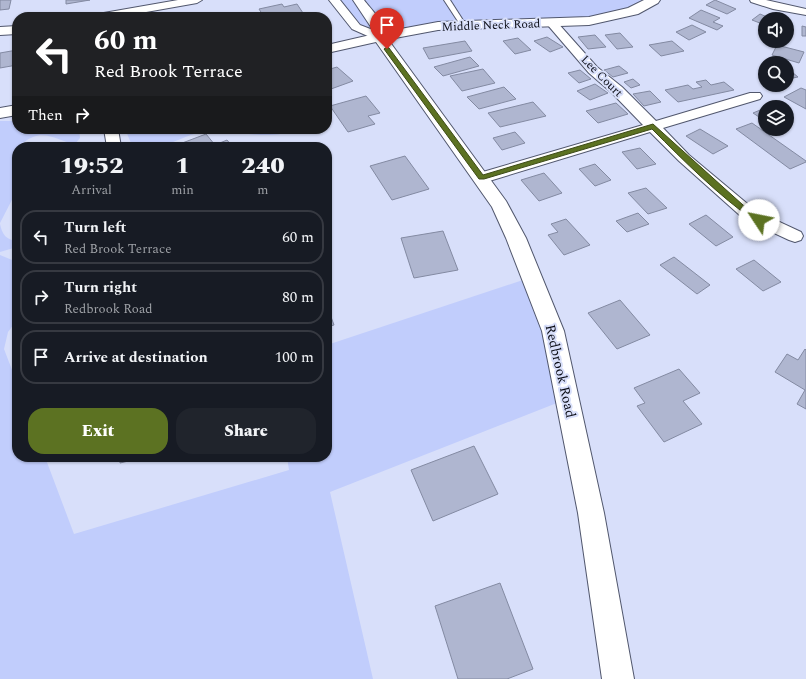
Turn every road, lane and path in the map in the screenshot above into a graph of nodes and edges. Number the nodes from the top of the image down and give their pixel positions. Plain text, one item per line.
1 (197, 0) edge
2 (334, 0) edge
3 (358, 0) edge
4 (447, 0) edge
5 (654, 0) edge
6 (755, 0) edge
7 (127, 12) edge
8 (806, 12) edge
9 (552, 23) junction
10 (463, 25) junction
11 (12, 30) edge
12 (0, 31) edge
13 (379, 37) junction
14 (332, 48) edge
15 (755, 96) dead end
16 (12, 111) edge
17 (0, 114) edge
18 (653, 126) junction
19 (481, 178) junction
20 (795, 236) dead end
21 (618, 679) edge

1 - 7 street
2 - 13 street
3 - 13 street
4 - 10 lane
5 - 9 main road, Middle Neck Road
6 - 8 street
9 - 10 main road, Middle Neck Road
9 - 18 street, Lee Court
10 - 13 main road, Middle Neck Road
11 - 12 street
13 - 14 main road, Middle Neck Road
13 - 19 main road, Redbrook Road
15 - 18 street
16 - 17 main road
18 - 19 street
18 - 20 street, Lee Court
19 - 21 main road, Redbrook Road

